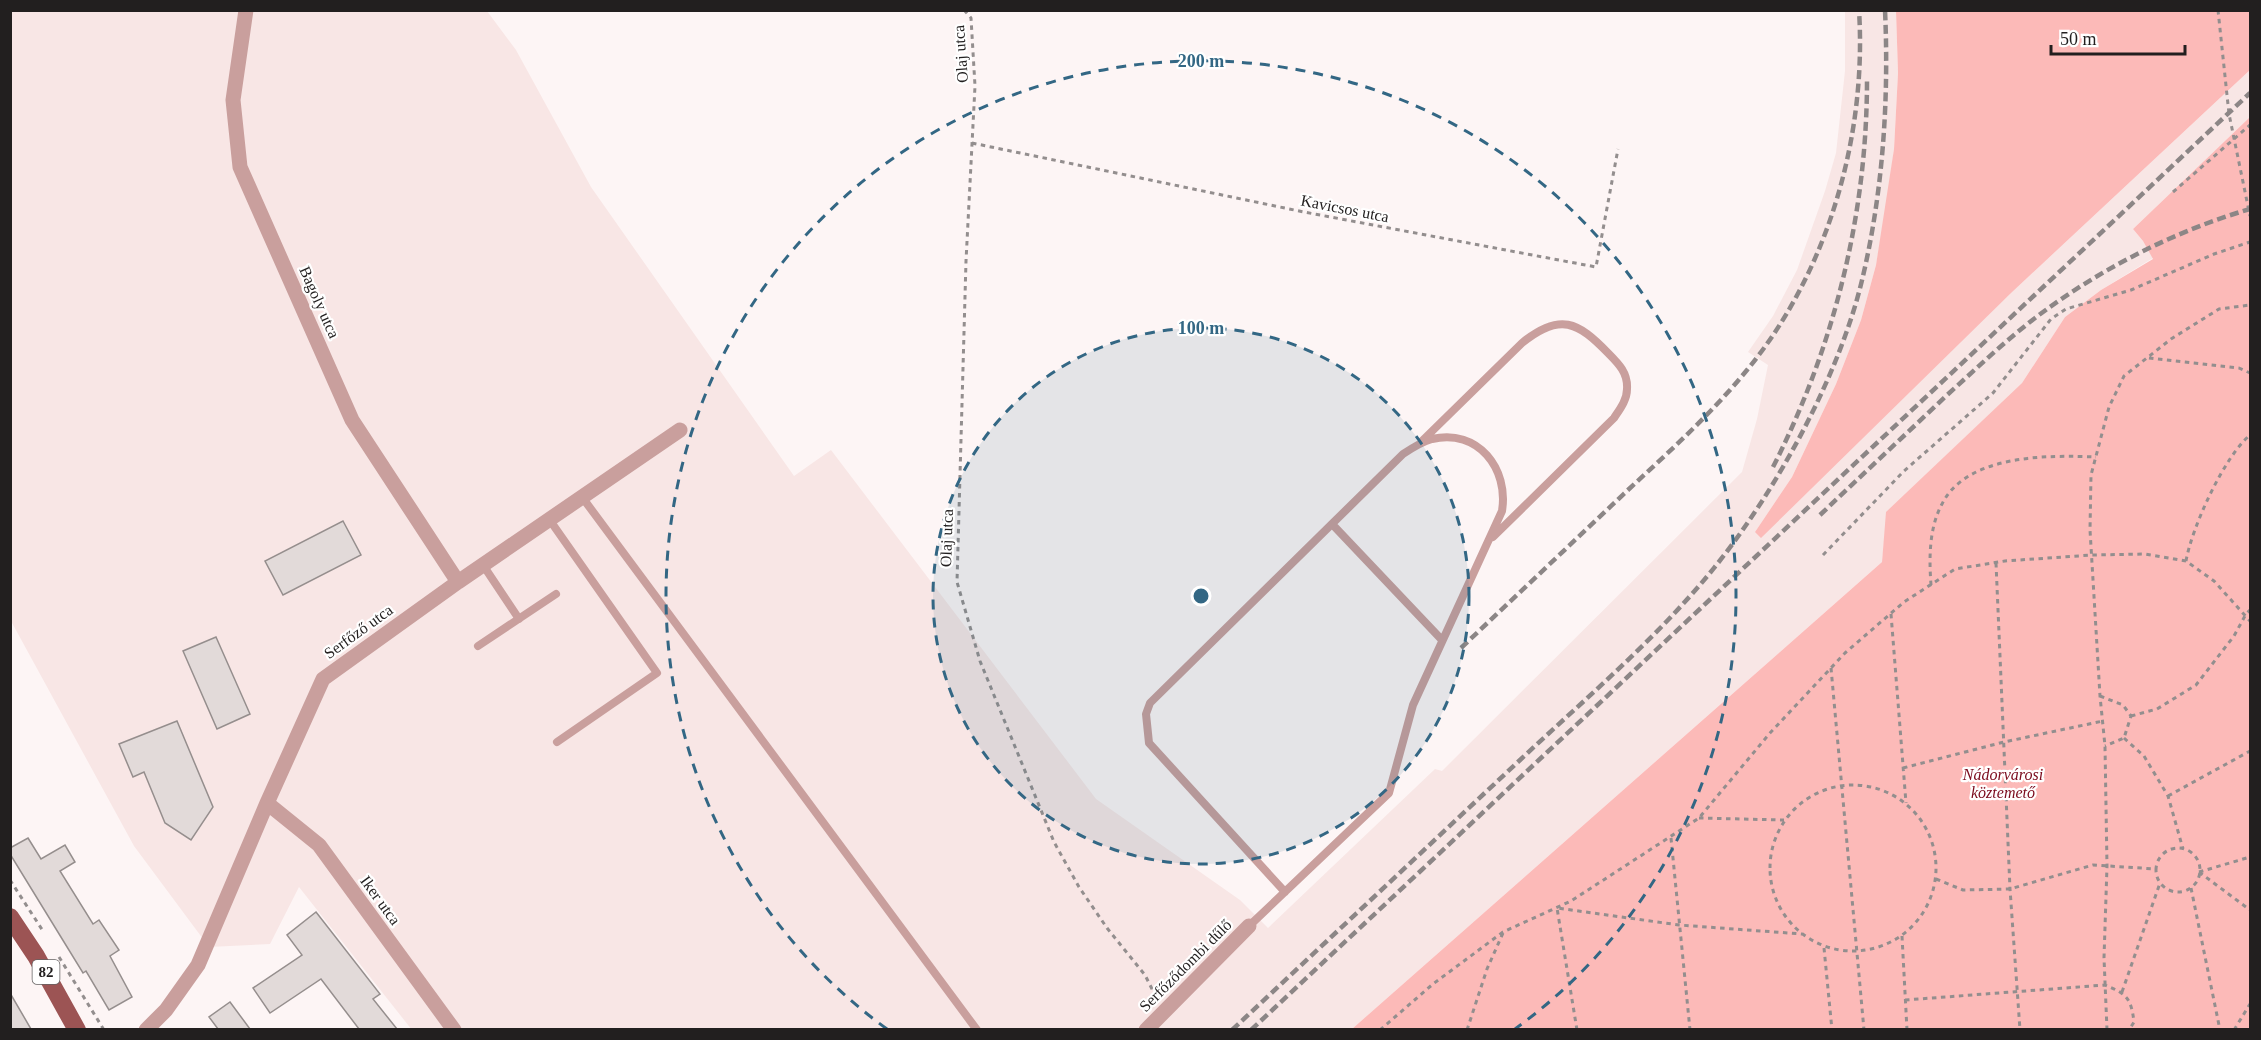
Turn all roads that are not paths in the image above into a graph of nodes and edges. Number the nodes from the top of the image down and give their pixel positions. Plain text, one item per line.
1 (246, 10) edge
2 (680, 430) dead end
3 (1419, 444) junction
4 (582, 497) junction
5 (549, 519) junction
6 (1332, 524) junction
7 (1488, 542) junction
8 (483, 565) junction
9 (458, 582) junction
10 (556, 594) dead end
11 (519, 619) junction
12 (1442, 640) junction
13 (478, 646) dead end
14 (556, 742) dead end
15 (267, 803) junction
16 (1285, 892) junction
17 (10, 917) edge
18 (1250, 926) joint
19 (1151, 1025) edge
20 (77, 1029) edge
21 (146, 1029) edge
22 (454, 1029) edge
23 (977, 1029) edge

1 - 9 street, Bagoly utca
2 - 4 street, Serfőző utca
3 - 6 lane
3 - 7 lane
3 - 7 lane
4 - 5 street, Serfőző utca
4 - 23 lane
5 - 8 street, Serfőző utca
5 - 14 lane
6 - 12 lane
6 - 16 lane
7 - 12 lane
8 - 9 street, Serfőző utca
8 - 11 lane
9 - 15 street, Serfőző utca
10 - 11 lane
11 - 13 lane
12 - 16 lane
15 - 21 street, Serfőző utca
15 - 22 street, Iker utca
16 - 18 lane
17 - 20 main road, 82
18 - 19 street, Serfőződombi dűlő

